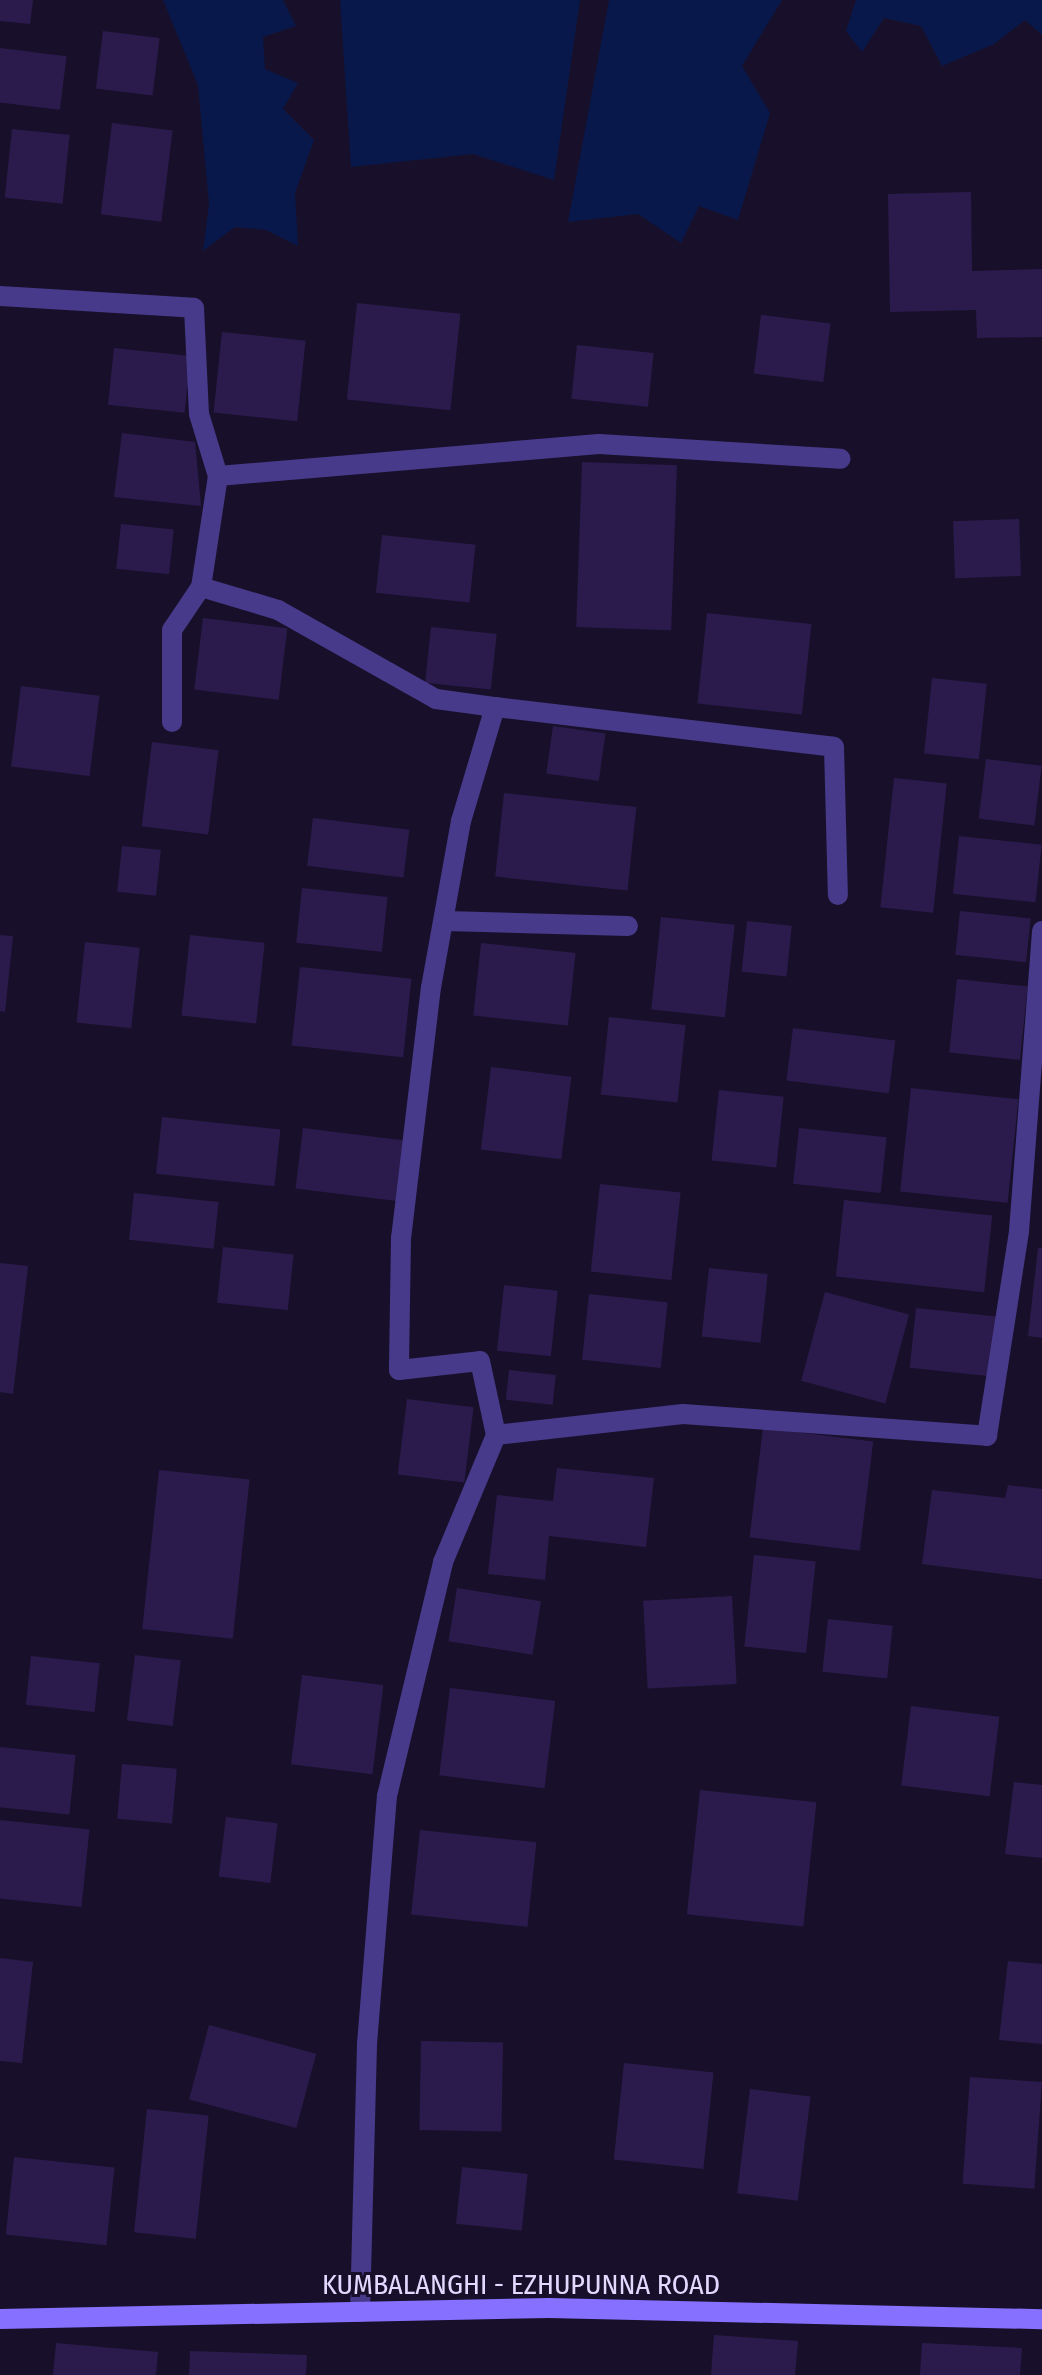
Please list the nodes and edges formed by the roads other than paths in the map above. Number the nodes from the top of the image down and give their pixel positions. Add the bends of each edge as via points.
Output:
1 (0, 296) edge
2 (841, 459) dead end
3 (218, 476) junction
4 (201, 587) junction
5 (495, 707) junction
6 (172, 722) dead end
7 (838, 895) dead end
8 (446, 921) junction
9 (628, 926) dead end
10 (1042, 931) edge
11 (496, 1435) junction
12 (360, 2312) junction
13 (0, 2319) edge
14 (1042, 2319) edge

1 - 3 street via 194,308 199,414
2 - 3 street via 599,444
3 - 4 street
4 - 5 street via 278,610 436,699
4 - 6 street via 172,630
5 - 7 street via 834,747
5 - 8 street via 461,821
8 - 9 street
8 - 11 street via 401,1238 399,1370 480,1361
10 - 11 street via 1019,1231 987,1436 683,1414
11 - 12 street via 443,1562 387,1796 367,2044
12 - 13 main road, KUMBALANGHI - EZHUPUNNA ROAD
12 - 14 main road, KUMBALANGHI - EZHUPUNNA ROAD

